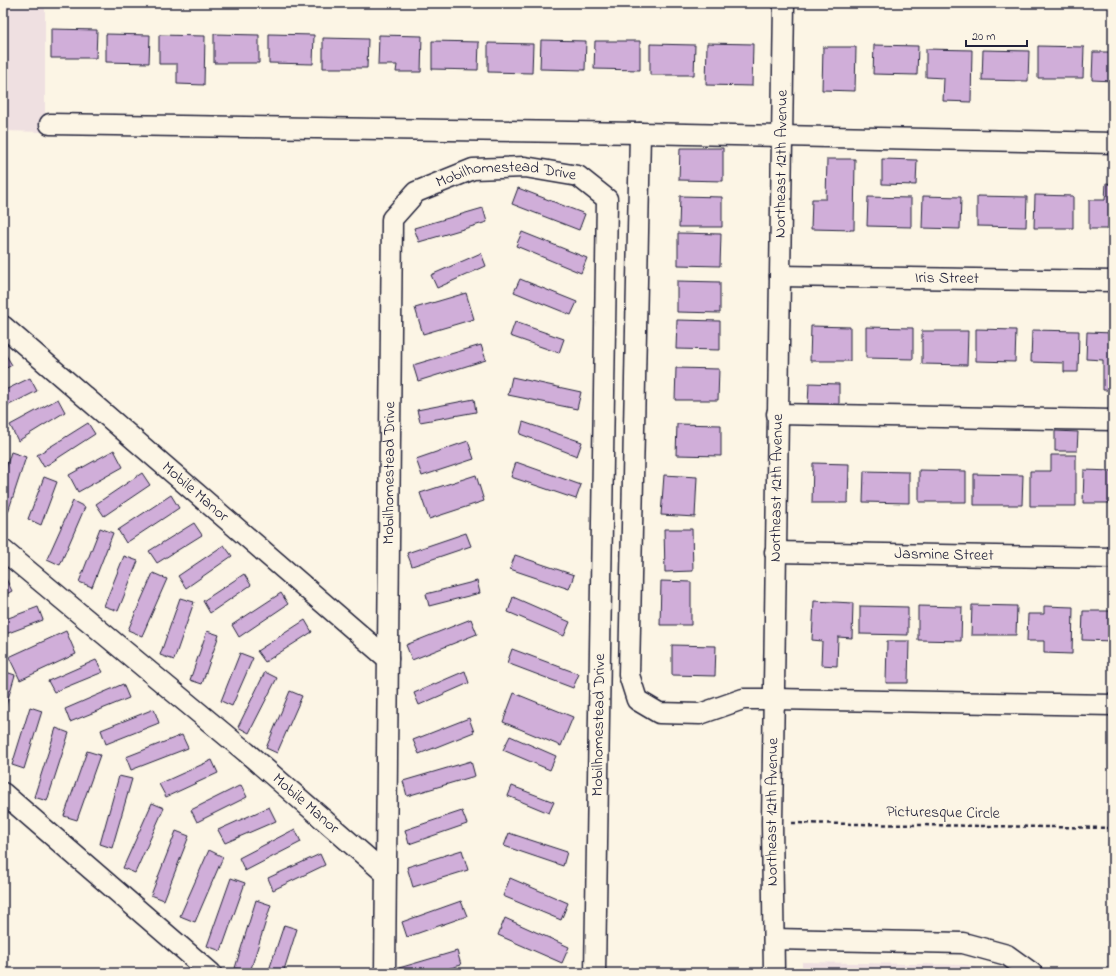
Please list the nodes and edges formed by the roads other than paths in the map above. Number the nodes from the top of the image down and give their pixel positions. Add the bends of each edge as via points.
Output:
1 (784, 3) edge
2 (50, 124) dead end
3 (640, 133) junction
4 (782, 137) junction
5 (1113, 143) edge
6 (780, 276) junction
7 (1113, 281) edge
8 (3, 326) edge
9 (777, 414) junction
10 (1113, 420) edge
11 (3, 550) edge
12 (776, 552) junction
13 (1113, 558) edge
14 (388, 659) junction
15 (774, 699) junction
16 (1113, 705) edge
17 (3, 793) edge
18 (386, 874) junction
19 (774, 939) junction
20 (211, 973) edge
21 (385, 973) edge
22 (595, 973) edge
23 (774, 973) edge
24 (1032, 973) edge

1 - 4 street, Northeast 12th Avenue
2 - 3 street
3 - 4 street
3 - 15 street via 629,675 637,700 659,713 700,714 743,699
4 - 5 street
4 - 6 street, Northeast 12th Avenue
6 - 7 street, Iris Street
6 - 9 street, Northeast 12th Avenue
8 - 14 street, Mobile Manor
9 - 10 street
9 - 12 street, Northeast 12th Avenue
11 - 18 street, Mobile Manor via 240,747
12 - 13 street, Jasmine Street
12 - 15 street, Northeast 12th Avenue
14 - 18 street, Mobilhomestead Drive
14 - 22 street, Mobilhomestead Drive via 392,219 416,192 473,169 525,167 578,176 607,199
15 - 16 street
15 - 19 street, Northeast 12th Avenue
17 - 20 street
18 - 21 street, Mobilhomestead Drive
19 - 23 street, Northeast 12th Avenue
19 - 24 street via 963,943 1008,955

